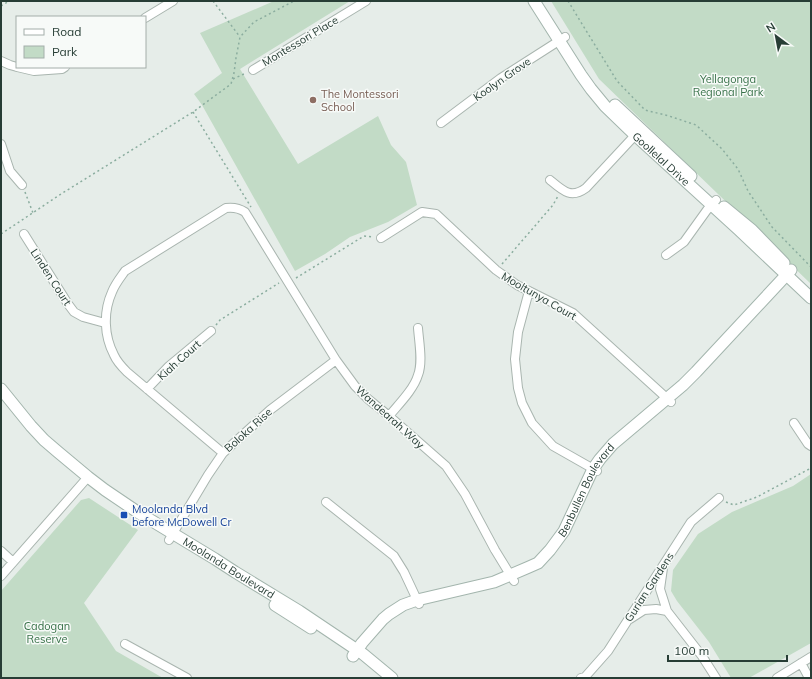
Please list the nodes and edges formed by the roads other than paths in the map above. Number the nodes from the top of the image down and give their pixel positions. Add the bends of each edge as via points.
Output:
1 (173, 1) edge
2 (366, 1) edge
3 (534, 1) edge
4 (542, 1) edge
5 (146, 17) edge
6 (562, 39) junction
7 (1, 61) edge
8 (16, 67) edge
9 (21, 68) edge
10 (64, 68) edge
11 (253, 70) road end
12 (441, 123) dead end
13 (638, 132) junction
14 (1, 144) edge
15 (550, 180) dead end
16 (22, 185) road end
17 (714, 203) junction
18 (24, 234) dead end
19 (381, 238) road end
20 (666, 256) dead end
21 (791, 275) junction
22 (811, 289) edge
23 (529, 291) junction
24 (811, 298) edge
25 (105, 323) junction
26 (418, 328) dead end
27 (211, 331) road end
28 (336, 360) junction
29 (1, 389) edge
30 (147, 389) junction
31 (1, 400) edge
32 (669, 401) junction
33 (389, 416) junction
34 (794, 423) dead end
35 (811, 446) edge
36 (223, 453) junction
37 (595, 470) junction
38 (86, 480) junction
39 (719, 498) road end
40 (326, 502) dead end
41 (171, 537) junction
42 (1, 551) edge
43 (13, 562) junction
44 (664, 564) junction
45 (1, 576) edge
46 (512, 578) junction
47 (419, 602) junction
48 (667, 611) junction
49 (627, 621) junction
50 (125, 644) dead end
51 (358, 655) junction
52 (811, 657) edge
53 (801, 663) junction
54 (187, 678) edge
55 (382, 678) edge
56 (392, 678) edge
57 (581, 678) edge
58 (716, 678) edge
59 (778, 678) edge
60 (809, 678) edge

1 - 5 street
2 - 11 street, Montessori Place
3 - 6 street, Goollelal Drive
4 - 6 street, Goollelal Drive
6 - 12 street, Koolyn Grove via 501,78
6 - 13 street, Goollelal Drive via 591,89 605,106
7 - 8 street
9 - 10 street via 34,71
13 - 15 street via 580,192 568,193
13 - 17 street, Goollelal Drive
14 - 16 street via 10,171
17 - 20 street via 684,242
17 - 21 street, Goollelal Drive
18 - 25 street, Linden Court via 74,312
19 - 23 street, Mooltunya Court via 422,212 436,214 496,270
21 - 22 street, Goollelal Drive
21 - 24 street, Goollelal Drive
21 - 32 street, Benbullen Boulevard
23 - 32 street, Mooltunya Court via 573,313
23 - 37 street via 518,332 515,359 522,403 532,423 553,446
25 - 28 street, Wandearah Way via 112,293 125,271 226,208 232,207 245,212
25 - 30 street, Wandearah Way via 116,360
26 - 33 street via 419,375
27 - 30 street, Kiah Court via 169,366
28 - 33 street, Wandearah Way via 368,400
28 - 36 street, Boloka Rise via 270,410
29 - 38 street, Moolanda Boulevard via 44,440
30 - 36 street, Wandearah Way
31 - 38 street, Moolanda Boulevard via 38,442 72,474
32 - 37 street, Benbullen Boulevard
33 - 46 street, Wandearah Way via 446,466 465,494
34 - 35 street
36 - 41 street, Boloka Rise
37 - 46 street, Benbullen Boulevard via 570,532 555,554 536,570
38 - 41 street, Moolanda Boulevard via 139,513
38 - 43 street
39 - 44 street, Gurian Gardens via 691,522
40 - 47 street via 394,556
41 - 51 street, Moolanda Boulevard via 293,607
42 - 43 street
43 - 45 street
44 - 48 street via 660,589
44 - 49 street, Gurian Gardens
46 - 47 street, Benbullen Boulevard via 469,594
47 - 51 street, Benbullen Boulevard via 403,606 389,614 374,629
48 - 49 street via 644,610
48 - 58 street
49 - 57 street, Gurian Gardens via 608,651 585,677
50 - 54 street
51 - 55 street, Moolanda Boulevard
51 - 56 street, Moolanda Boulevard
52 - 53 street
53 - 59 street
53 - 60 street

